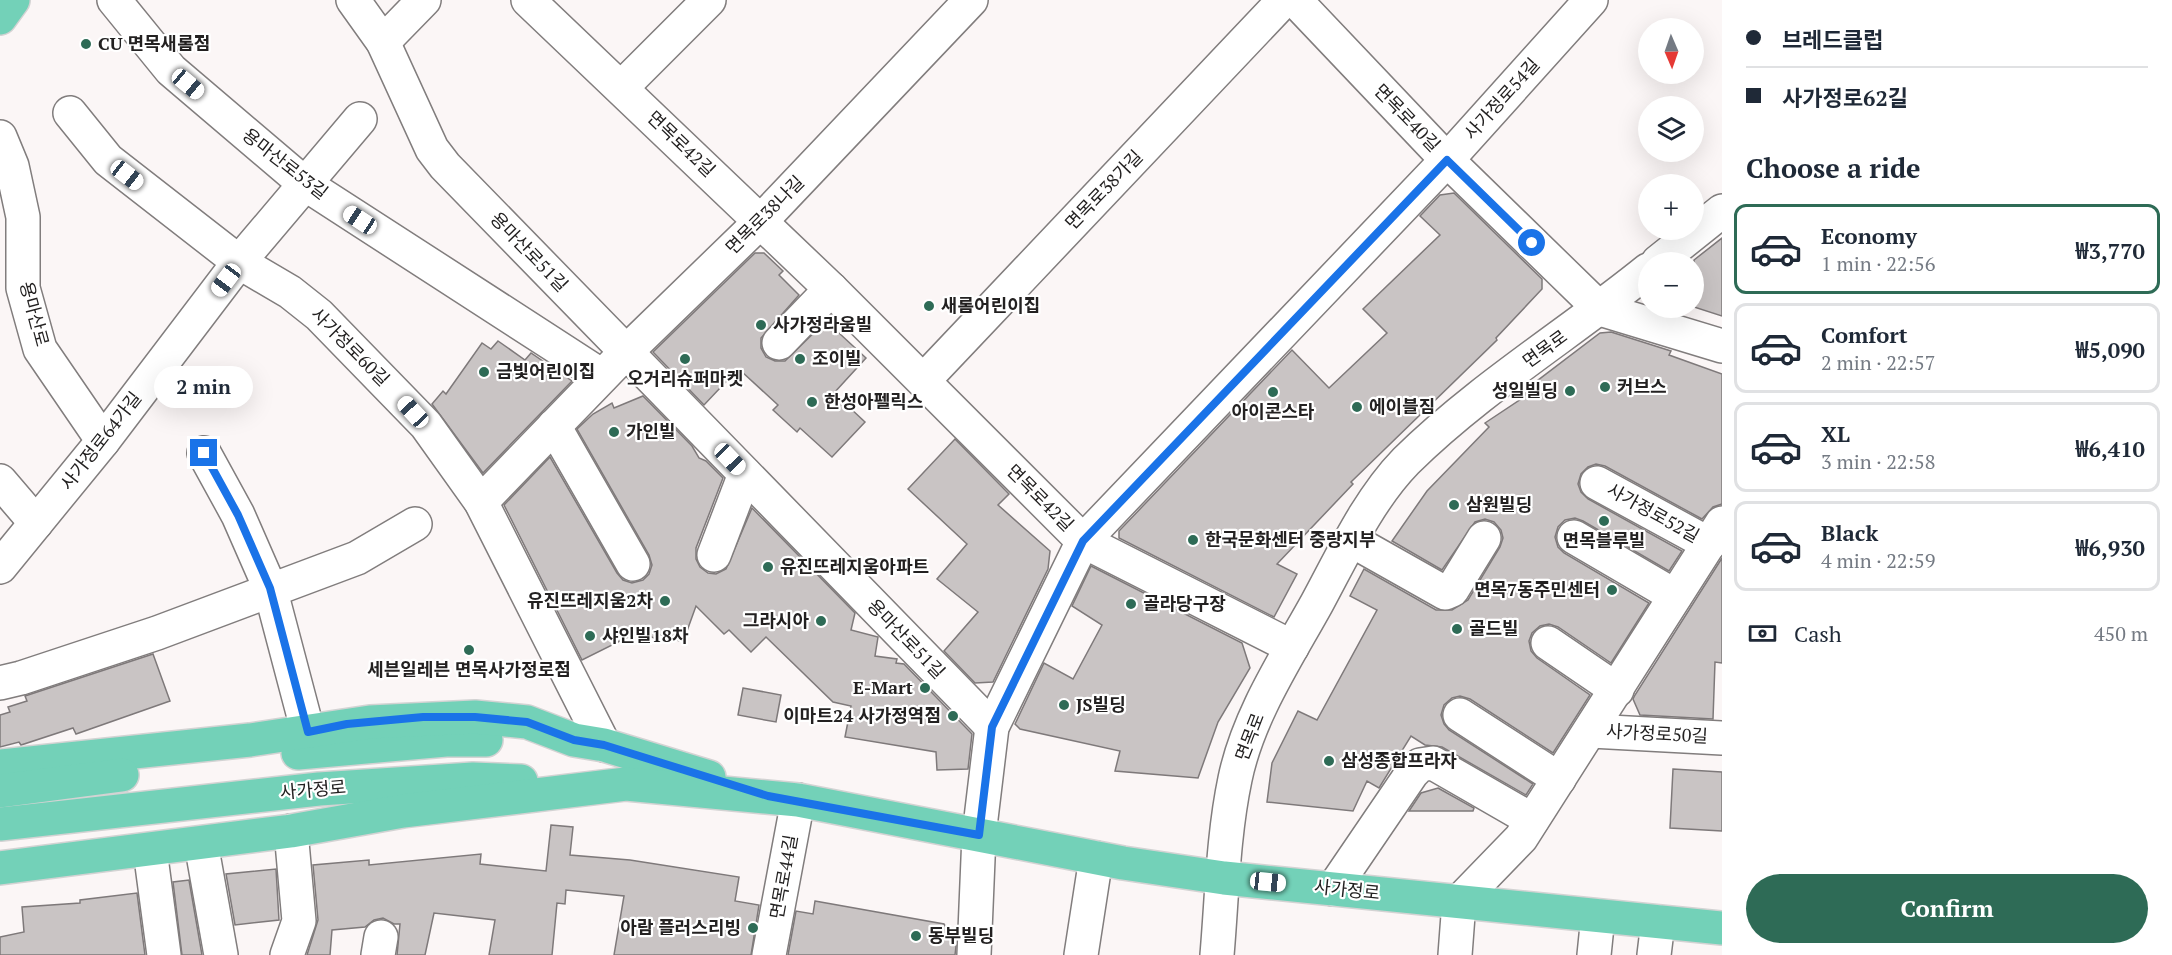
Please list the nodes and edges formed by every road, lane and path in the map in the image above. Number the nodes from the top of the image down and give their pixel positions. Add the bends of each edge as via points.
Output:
1 (13, 0) edge
2 (114, 0) edge
3 (353, 0) edge
4 (424, 0) edge
5 (528, 0) edge
6 (709, 0) edge
7 (971, 0) edge
8 (1284, 0) edge
9 (1295, 0) edge
10 (1591, 0) edge
11 (0, 18) edge
12 (383, 42) junction
13 (622, 87) junction
14 (70, 113) dead end
15 (360, 119) dead end
16 (0, 137) edge
17 (1447, 160) junction
18 (305, 184) junction
19 (1722, 211) edge
20 (761, 221) junction
21 (1671, 252) edge
22 (239, 262) junction
23 (1638, 278) edge
24 (831, 289) junction
25 (1600, 309) junction
26 (779, 343) dead end
27 (1722, 346) edge
28 (626, 352) junction
29 (602, 376) junction
30 (924, 380) junction
31 (554, 426) junction
32 (103, 441) junction
33 (204, 453) dead end
34 (745, 474) junction
35 (0, 481) edge
36 (1598, 483) dead end
37 (481, 502) junction
38 (36, 523) junction
39 (415, 524) dead end
40 (1715, 533) edge
41 (1574, 537) dead end
42 (1484, 538) dead end
43 (1351, 540) junction
44 (1083, 541) junction
45 (714, 555) dead end
46 (633, 564) dead end
47 (0, 567) edge
48 (270, 588) junction
49 (1675, 596) junction
50 (1548, 643) dead end
51 (1292, 647) junction
52 (0, 683) edge
53 (1617, 690) junction
54 (1460, 715) dead end
55 (992, 727) junction
56 (1591, 731) junction
57 (308, 732) junction
58 (1722, 738) edge
59 (589, 742) junction
60 (0, 766) edge
61 (1559, 779) junction
62 (626, 784) junction
63 (0, 791) edge
64 (783, 798) junction
65 (1532, 820) junction
66 (0, 824) edge
67 (291, 831) junction
68 (979, 835) junction
69 (201, 843) junction
70 (150, 850) junction
71 (1096, 858) junction
72 (0, 868) edge
73 (1224, 878) junction
74 (1333, 889) junction
75 (1459, 902) junction
76 (1598, 916) junction
77 (1658, 922) junction
78 (1722, 928) edge
79 (164, 955) edge
80 (221, 955) edge
81 (287, 955) edge
82 (770, 955) edge
83 (974, 955) edge
84 (1081, 955) edge
85 (1217, 955) edge
86 (1455, 955) edge
87 (1594, 955) edge
88 (1654, 955) edge

1 - 11 main road
2 - 18 street, 용마산로53길 via 171,70
3 - 12 street, 용마산로51길
4 - 12 street
5 - 13 street, 면목로42길
6 - 13 street
7 - 20 street, 면목로38나길
8 - 30 street, 면목로38가길
9 - 17 street, 면목로40길
10 - 17 street, 사가정로54길
12 - 28 street, 용마산로51길 via 432,148 445,166
13 - 20 street, 면목로42길
14 - 22 street, 사가정로60길 via 108,160
15 - 18 street, 사가정로64가길
16 - 32 street, 용마산로 via 12,166 23,217 23,288 40,349
17 - 25 street, 면목로40길
17 - 44 street, 사가정로54길
18 - 22 street, 사가정로64가길
18 - 29 street, 용마산로53길
19 - 21 street
20 - 24 street, 면목로42길
20 - 28 street, 면목로38나길
22 - 32 street, 사가정로64가길
22 - 37 street, 사가정로60길 via 290,292 319,315 426,425
23 - 25 street, 면목로
24 - 26 street
24 - 30 street, 면목로42길
25 - 27 street
25 - 43 street, 면목로 via 1523,364 1421,447 1390,479
28 - 29 street, 면목로38나길
28 - 34 street, 용마산로51길
29 - 31 street, 면목로38나길
30 - 44 street, 면목로42길
31 - 37 street, 면목로38나길
31 - 46 street
32 - 38 street, 사가정로64가길
33 - 48 street via 238,515
34 - 45 street
34 - 55 street, 용마산로51길
35 - 38 street
36 - 40 street, 사가정로52길
37 - 59 street, 사가정로60길
38 - 47 street, 사가정로64가길
39 - 48 street via 357,558
40 - 49 street, 사가정로52길
41 - 49 street
42 - 43 street via 1452,590 1445,593
43 - 51 street, 면목로
44 - 51 street, 면목로42길
44 - 55 street, 사가정로54길
48 - 52 street via 156,633
48 - 57 street
49 - 53 street, 사가정로52길
50 - 53 street
51 - 73 street, 면목로 via 1257,714 1242,753 1231,804
53 - 56 street, 사가정로52길
54 - 61 street
55 - 68 street, 사가정로54길
56 - 58 street, 사가정로50길
56 - 61 street, 사가정로52길
57 - 59 main road via 370,722 475,717 527,722
57 - 60 main road
59 - 63 main road, 사가정로 via 446,740 323,750
59 - 64 main road
61 - 65 street, 사가정로52길
62 - 64 main road
62 - 66 main road, 사가정로 via 473,779 320,789
62 - 67 main road via 403,811
64 - 68 main road, 사가정로
64 - 82 street, 면목로44길
65 - 74 street via 1433,763 1425,763 1412,773
65 - 75 street, 사가정로52길 via 1521,838
67 - 69 main road
67 - 81 street via 299,921
68 - 71 main road, 사가정로
68 - 83 street, 사가정로54길
69 - 70 main road
69 - 80 street
70 - 72 main road
70 - 79 street
71 - 73 main road, 사가정로
71 - 84 street
73 - 74 main road, 사가정로
73 - 85 street, 면목로
74 - 75 main road, 사가정로
75 - 76 main road, 사가정로
75 - 86 street
76 - 77 main road, 사가정로
76 - 87 street
77 - 78 main road, 사가정로
77 - 88 street

